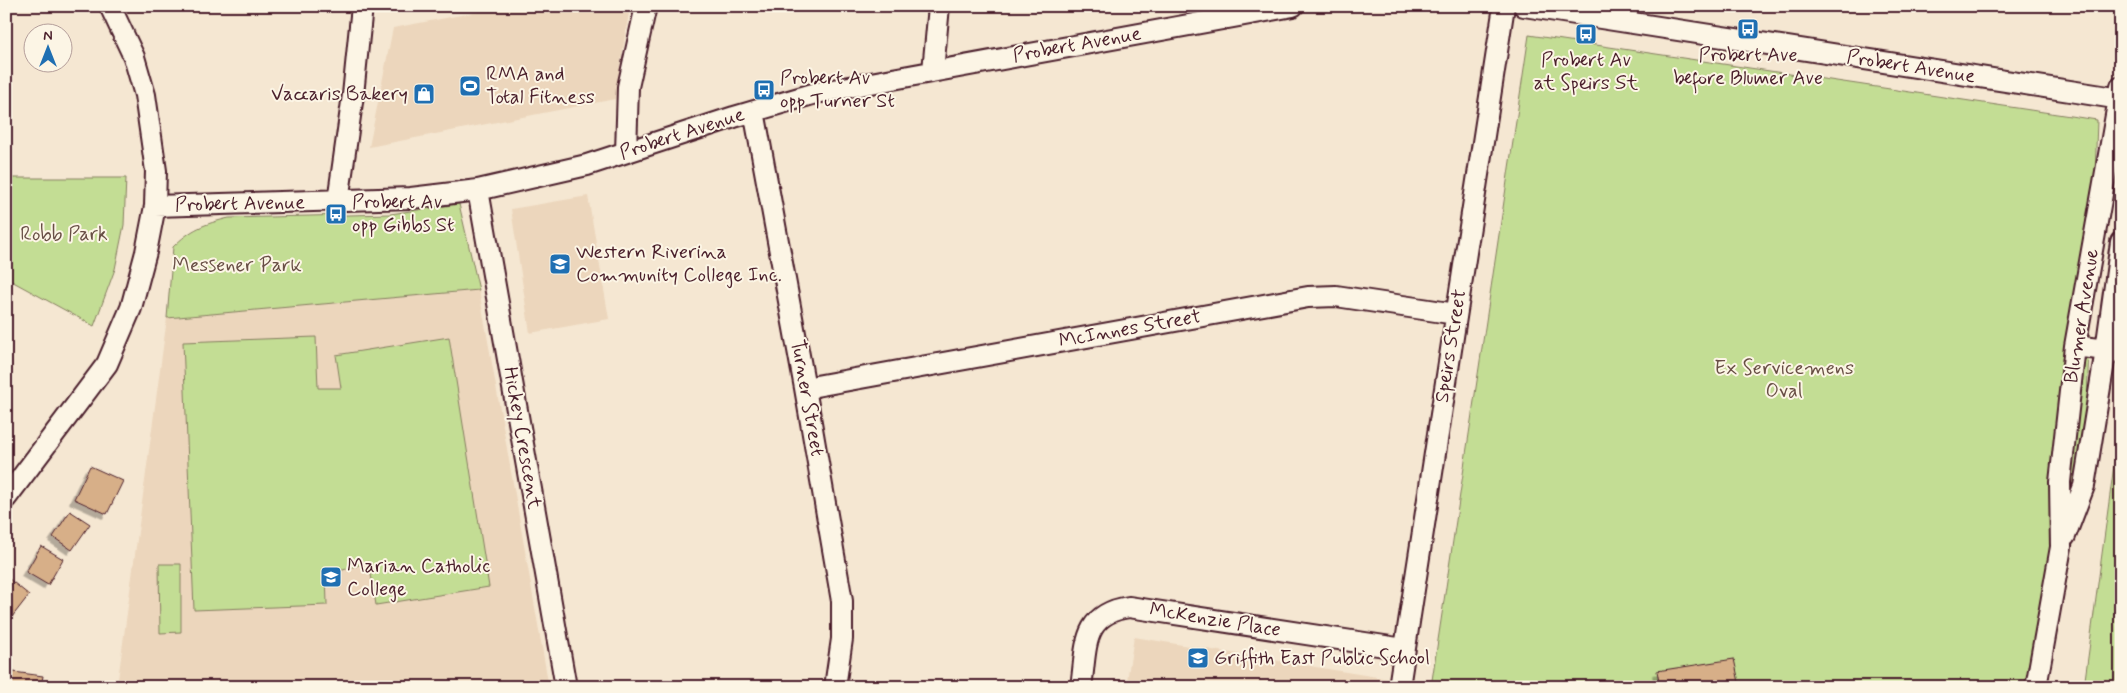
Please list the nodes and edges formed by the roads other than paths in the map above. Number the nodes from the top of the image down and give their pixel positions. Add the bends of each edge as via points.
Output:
1 (110, 6) edge
2 (362, 6) edge
3 (646, 6) edge
4 (939, 6) edge
5 (1293, 6) edge
6 (1504, 6) edge
7 (1524, 6) edge
8 (1233, 12) edge
9 (933, 72) junction
10 (2120, 95) edge
11 (754, 111) junction
12 (626, 152) junction
13 (478, 190) junction
14 (338, 201) junction
15 (155, 206) junction
16 (2121, 242) edge
17 (1456, 314) junction
18 (2076, 346) junction
19 (2113, 351) edge
20 (805, 388) junction
21 (6, 498) edge
22 (2061, 547) junction
23 (1404, 650) junction
24 (566, 687) edge
25 (835, 687) edge
26 (1081, 687) edge
27 (1399, 687) edge
28 (2036, 687) edge

1 - 15 street via 134,57 145,95 156,171
2 - 14 street
3 - 12 street via 628,88
4 - 9 street
5 - 8 street, Probert Avenue
6 - 17 street, Speirs Street
7 - 10 street, Probert Avenue
8 - 9 street, Probert Avenue
9 - 11 street, Probert Avenue via 816,93
10 - 18 street, Blumer Avenue
11 - 12 street, Probert Avenue
11 - 20 street, Turner Street
12 - 13 street, Probert Avenue via 587,165
13 - 14 street, Probert Avenue via 411,198
13 - 24 street, Hickey Crescent
14 - 15 street, Probert Avenue
15 - 21 street via 131,308 107,364
16 - 19 street, Blumer Avenue
17 - 20 street, McInnes Street via 1336,296 1308,297
17 - 23 street, Speirs Street
18 - 19 street
18 - 22 street, Blumer Avenue via 2060,482
19 - 22 street, Blumer Avenue via 2084,486
20 - 25 street, Turner Street via 842,601 842,639
22 - 28 street, Blumer Avenue
23 - 26 street, McKenzie Place via 1129,607 1112,609 1100,616 1090,628
23 - 27 street, Speirs Street

